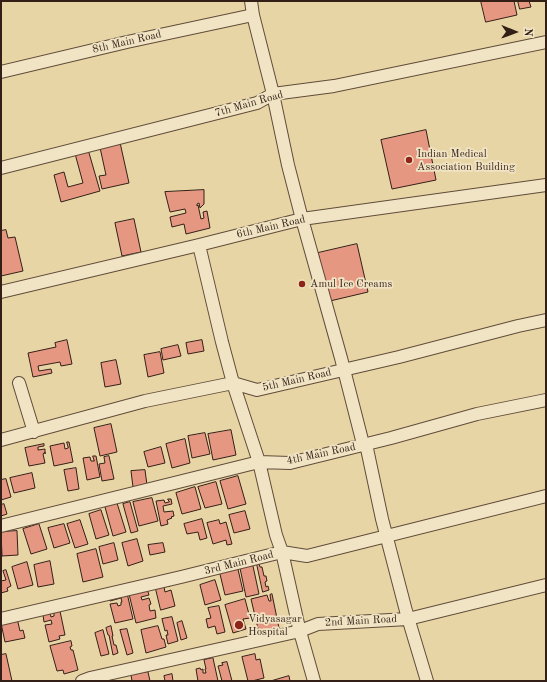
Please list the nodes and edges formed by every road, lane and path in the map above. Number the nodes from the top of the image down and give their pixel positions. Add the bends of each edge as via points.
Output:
1 (251, 1) edge
2 (253, 15) junction
3 (546, 42) edge
4 (1, 72) edge
5 (273, 94) junction
6 (1, 168) edge
7 (546, 185) edge
8 (302, 219) junction
9 (199, 245) junction
10 (1, 292) edge
11 (546, 320) edge
12 (344, 370) junction
13 (19, 383) dead end
14 (233, 383) junction
15 (546, 400) edge
16 (34, 432) junction
17 (1, 440) edge
18 (366, 444) junction
19 (259, 462) junction
20 (546, 496) edge
21 (1, 526) edge
22 (387, 536) junction
23 (282, 552) junction
24 (546, 585) edge
25 (1, 619) edge
26 (408, 619) junction
27 (300, 631) junction
28 (82, 681) edge
29 (314, 681) edge
30 (427, 681) edge

1 - 2 street
2 - 4 street, 8th Main Road
2 - 5 street
3 - 5 street, 7th Main Road via 334,86
5 - 6 street, 7th Main Road via 257,103
5 - 8 street
7 - 8 street, 6th Main Road
8 - 9 street, 6th Main Road
8 - 12 street
9 - 10 street, 6th Main Road
9 - 14 street
11 - 12 street, 5th Main Road
12 - 14 street, 5th Main Road via 257,390
12 - 18 street via 363,444
13 - 16 street
14 - 16 street, 5th Main Road via 145,401
14 - 19 street
15 - 18 street, 4th Main Road via 477,414
16 - 17 street, 5th Main Road
18 - 19 street, 4th Main Road via 290,463
18 - 22 street
19 - 21 street, 4th Main Road
19 - 23 street
20 - 22 street, 3rd Main Road
22 - 23 street, 3rd Main Road via 307,556
22 - 26 street
23 - 25 street, 3rd Main Road
23 - 27 street
24 - 26 street, 2nd Main Road
26 - 27 street, 2nd Main Road via 318,624
26 - 30 street
27 - 28 street, 2nd Main Road
27 - 29 street

